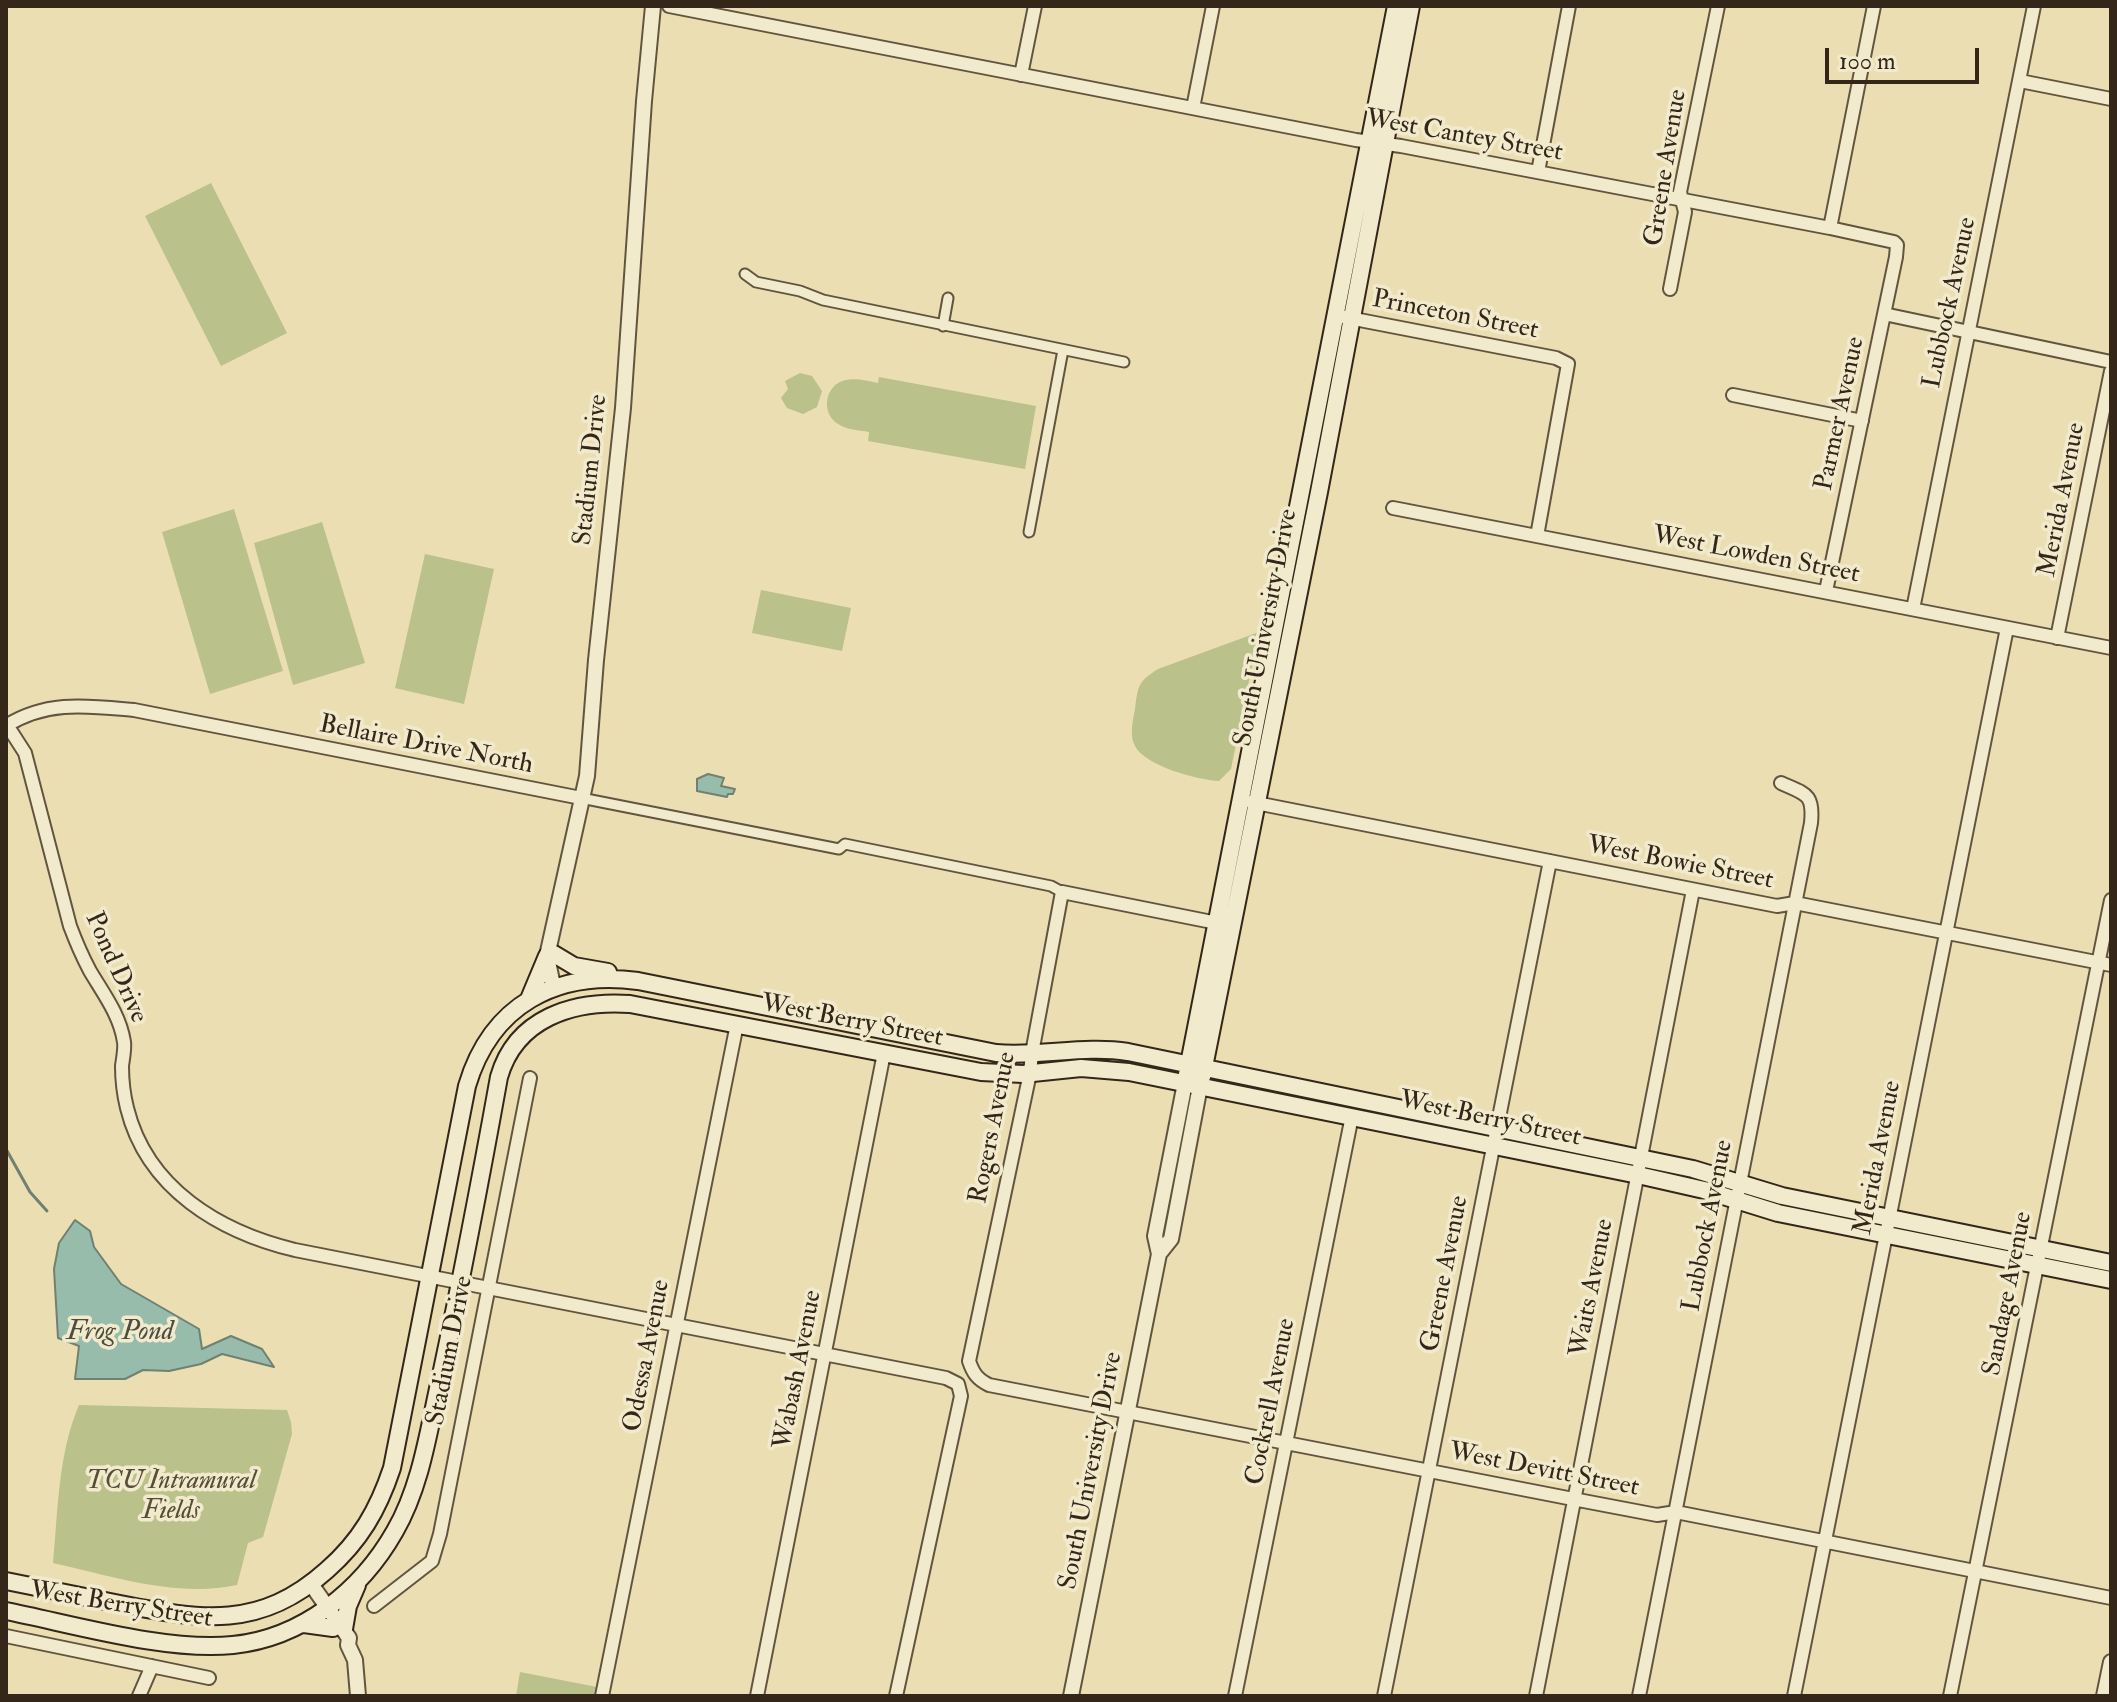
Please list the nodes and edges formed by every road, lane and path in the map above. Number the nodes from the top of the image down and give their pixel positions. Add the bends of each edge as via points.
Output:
1 (653, 6) edge
2 (669, 6) edge
3 (1035, 6) edge
4 (1213, 6) edge
5 (1396, 6) edge
6 (1411, 6) edge
7 (1569, 6) edge
8 (1718, 6) edge
9 (1874, 6) edge
10 (2034, 6) edge
11 (1021, 75) junction
12 (2020, 81) junction
13 (2111, 99) edge
14 (1193, 108) junction
15 (1377, 143) junction
16 (1538, 172) junction
17 (1683, 201) junction
18 (1830, 228) junction
19 (1897, 245) joint
20 (745, 274) dead end
21 (1670, 289) dead end
22 (948, 298) dead end
23 (1884, 314) junction
24 (1344, 317) junction
25 (943, 326) junction
26 (1967, 331) junction
27 (1063, 350) junction
28 (1124, 362) dead end
29 (2111, 362) edge
30 (2111, 371) edge
31 (1733, 395) dead end
32 (1862, 421) junction
33 (1393, 508) dead end
34 (1029, 532) dead end
35 (1537, 536) junction
36 (1826, 591) junction
37 (1913, 609) junction
38 (2007, 628) junction
39 (2057, 638) junction
40 (2111, 648) edge
41 (7, 726) edge
42 (1781, 783) dead end
43 (581, 798) junction
44 (1249, 802) junction
45 (1550, 861) junction
46 (1693, 890) junction
47 (1062, 892) junction
48 (2111, 900) edge
49 (1795, 903) junction
50 (1217, 923) junction
51 (1946, 932) junction
52 (550, 955) junction
53 (2105, 964) edge
54 (660, 986) junction
55 (559, 987) junction
56 (529, 999) junction
57 (590, 1004) junction
58 (737, 1024) junction
59 (530, 1028) junction
60 (882, 1030) junction
61 (799, 1036) junction
62 (981, 1050) junction
63 (1108, 1050) junction
64 (884, 1053) junction
65 (1032, 1053) junction
66 (1196, 1066) junction
67 (1030, 1073) junction
68 (530, 1078) dead end
69 (1192, 1085) junction
70 (1411, 1110) junction
71 (1352, 1116) junction
72 (1496, 1137) junction
73 (1640, 1166) junction
74 (1739, 1184) junction
75 (1735, 1201) junction
76 (1889, 1217) junction
77 (1886, 1234) junction
78 (2041, 1247) junction
79 (2111, 1263) edge
80 (2037, 1265) junction
81 (431, 1275) junction
82 (2111, 1280) edge
83 (462, 1281) junction
84 (488, 1287) junction
85 (677, 1324) junction
86 (825, 1354) junction
87 (972, 1372) joint
88 (1129, 1412) junction
89 (1286, 1443) junction
90 (1429, 1471) junction
91 (1573, 1499) junction
92 (1676, 1512) junction
93 (1824, 1541) junction
94 (1975, 1573) junction
95 (361, 1577) junction
96 (6, 1581) edge
97 (308, 1587) junction
98 (2111, 1598) edge
99 (374, 1606) dead end
100 (6, 1611) edge
101 (326, 1611) junction
102 (304, 1624) junction
103 (342, 1634) junction
104 (6, 1636) edge
105 (2111, 1662) edge
106 (152, 1666) junction
107 (209, 1678) dead end
108 (139, 1696) edge
109 (358, 1696) edge
110 (602, 1696) edge
111 (757, 1696) edge
112 (896, 1696) edge
113 (1071, 1696) edge
114 (1235, 1696) edge
115 (1384, 1696) edge
116 (1536, 1696) edge
117 (1639, 1696) edge
118 (1794, 1696) edge
119 (1950, 1696) edge
120 (2104, 1696) edge

1 - 43 street, Stadium Drive via 623,408
2 - 11 street, West Cantey Street
3 - 11 street
4 - 14 street
5 - 15 main road, South University Drive
6 - 15 main road, South University Drive
7 - 16 street
8 - 17 street, Greene Avenue via 1680,192
9 - 18 street
10 - 12 street, Lubbock Avenue
11 - 14 street, West Cantey Street
12 - 13 street
12 - 26 street, Lubbock Avenue
14 - 15 street, West Cantey Street
15 - 16 street, West Cantey Street
15 - 24 main road, South University Drive
16 - 17 street, West Cantey Street
17 - 18 street, West Cantey Street
17 - 21 street, Greene Avenue
18 - 19 street, West Cantey Street
19 - 23 street, Parmer Avenue
20 - 25 street via 756,282 819,299
22 - 25 street
23 - 26 street
23 - 32 street, Parmer Avenue
24 - 35 street, Princeton Street via 1566,362
24 - 44 main road, South University Drive
25 - 27 street
26 - 29 street
26 - 37 street, Lubbock Avenue
27 - 28 street
27 - 34 street
30 - 39 street, Merida Avenue
31 - 32 street
32 - 36 street, Parmer Avenue
33 - 35 street, West Lowden Street
35 - 36 street, West Lowden Street
36 - 37 street, West Lowden Street
37 - 38 street, West Lowden Street
38 - 39 street, West Lowden Street
38 - 51 street, Merida Avenue
39 - 40 street, West Lowden Street
41 - 43 street, Bellaire Drive North via 53,707 134,710
41 - 81 street, Pond Drive via 25,753 70,926 109,999 124,1042 127,1108 155,1167 206,1215 260,1241
42 - 49 street, Lubbock Avenue via 1807,795 1813,804
43 - 47 street, Bellaire Drive North via 839,849 845,844 932,861
43 - 52 street, Stadium Drive
44 - 45 street, West Bowie Street
44 - 50 main road, South University Drive
44 - 66 main road, South University Drive
45 - 46 street, West Bowie Street
45 - 72 street, Greene Avenue
46 - 49 street, West Bowie Street via 1777,906
46 - 73 street, Waits Avenue
47 - 50 street
47 - 65 street, Rogers Avenue
48 - 53 street, Sandage Avenue
49 - 51 street, West Bowie Street
49 - 74 street, Lubbock Avenue
50 - 66 main road, South University Drive
51 - 53 street, West Bowie Street
51 - 76 street, Merida Avenue
52 - 54 main road via 574,966
52 - 55 street, Stadium Drive via 552,981
52 - 56 main road
53 - 78 street, Sandage Avenue
54 - 55 main road, West Berry Street via 598,978
54 - 60 main road, West Berry Street
55 - 56 main road, West Berry Street
55 - 57 main road
55 - 59 main road via 551,1007
56 - 81 main road, West Berry Street via 495,1029 472,1069
57 - 58 main road, West Berry Street via 630,1004
57 - 59 main road, West Berry Street
58 - 61 main road, West Berry Street
58 - 85 street, Odessa Avenue
59 - 83 main road, West Berry Street via 510,1048 499,1077
60 - 61 main road via 868,1039 814,1030
60 - 62 main road, West Berry Street
61 - 64 main road, West Berry Street
62 - 64 main road via 960,1053 904,1045
62 - 65 main road, West Berry Street
63 - 65 main road, West Berry Street
63 - 66 main road, West Berry Street
63 - 67 main road via 1040,1062
64 - 67 main road, West Berry Street via 981,1072
64 - 86 street, Wabash Avenue
65 - 67 street, Rogers Avenue
66 - 69 main road, South University Drive
66 - 70 main road, West Berry Street
67 - 69 main road, West Berry Street via 1104,1069
67 - 87 street, Rogers Avenue via 969,1361
68 - 84 street, Stadium Drive
69 - 71 main road, West Berry Street
69 - 88 street, South University Drive via 1155,1236 1159,1254
70 - 71 main road
70 - 72 main road, West Berry Street
71 - 72 main road, West Berry Street
71 - 89 street, Cockrell Avenue
72 - 73 main road, West Berry Street
72 - 90 street, Greene Avenue
73 - 74 main road, West Berry Street via 1693,1169
73 - 75 main road, West Berry Street
73 - 91 street, Waits Avenue
74 - 75 street, Lubbock Avenue
74 - 76 main road, West Berry Street
75 - 77 main road, West Berry Street
75 - 92 street, Lubbock Avenue
76 - 77 street, Merida Avenue
76 - 78 main road, West Berry Street
77 - 80 main road, West Berry Street
77 - 93 street, Merida Avenue
78 - 79 main road, West Berry Street
78 - 80 street, Sandage Avenue
80 - 82 main road, West Berry Street
80 - 94 street, Sandage Avenue
81 - 83 street
81 - 97 main road, West Berry Street via 386,1487 360,1538
83 - 84 street
83 - 95 main road, West Berry Street via 414,1487 392,1536
84 - 85 street
84 - 99 street, Stadium Drive via 432,1561
85 - 86 street
85 - 110 street, Odessa Avenue
86 - 111 street, Wabash Avenue
86 - 112 street via 946,1378 958,1384 961,1396
87 - 88 street, West Devitt Street via 989,1385
88 - 89 street, West Devitt Street
88 - 113 street, South University Drive
89 - 90 street, West Devitt Street
89 - 114 street, Cockrell Avenue
90 - 91 street, West Devitt Street
90 - 115 street, Greene Avenue
91 - 92 street, West Devitt Street via 1657,1515
91 - 116 street, Waits Avenue
92 - 93 street, West Devitt Street
92 - 117 street, Lubbock Avenue
93 - 94 street, West Devitt Street
93 - 118 street, Merida Avenue
94 - 98 street, West Devitt Street
94 - 119 street, Sandage Avenue
95 - 101 main road, West Berry Street
95 - 103 main road
96 - 97 main road, West Berry Street via 195,1617 243,1614
97 - 101 street
100 - 102 main road, West Berry Street via 191,1646 261,1640
101 - 102 main road, West Berry Street
101 - 103 street
102 - 103 main road
103 - 109 street via 355,1660
104 - 106 street
105 - 120 street
106 - 107 street
106 - 108 street

